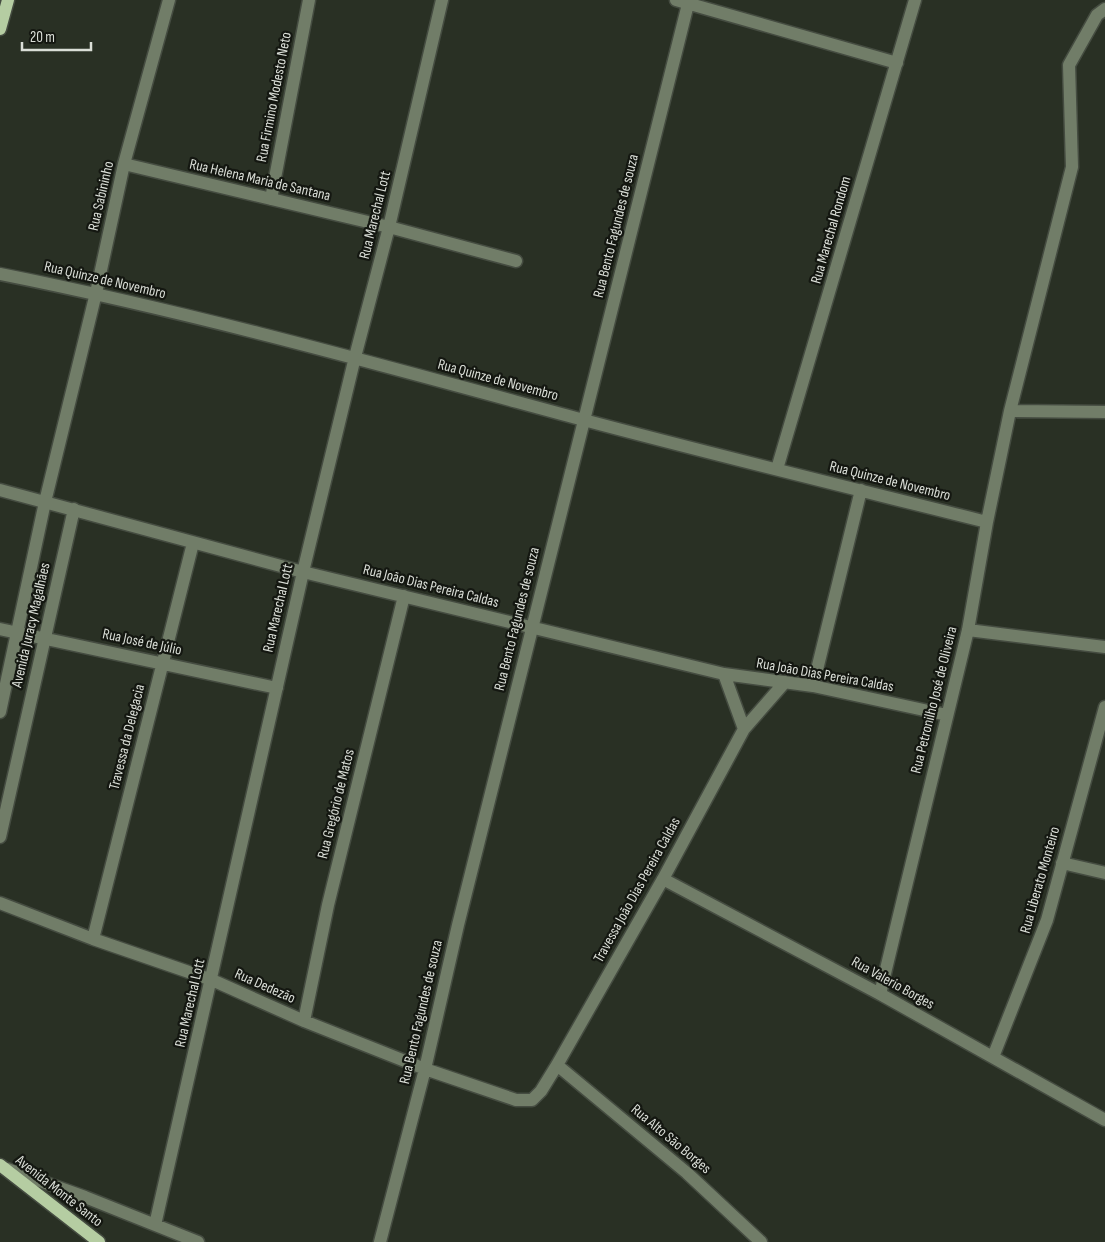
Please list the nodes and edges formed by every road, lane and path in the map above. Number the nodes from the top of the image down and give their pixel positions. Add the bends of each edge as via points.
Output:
1 (8, 0) edge
2 (169, 0) edge
3 (310, 0) edge
4 (442, 0) edge
5 (915, 0) edge
6 (682, 2) edge
7 (1105, 9) edge
8 (0, 29) edge
9 (897, 64) junction
10 (124, 164) junction
11 (270, 199) junction
12 (389, 227) junction
13 (516, 261) dead end
14 (0, 274) edge
15 (96, 293) junction
16 (355, 357) junction
17 (69, 400) joint
18 (1010, 412) junction
19 (1105, 412) edge
20 (584, 420) junction
21 (777, 469) junction
22 (0, 490) edge
23 (861, 490) junction
24 (45, 502) junction
25 (74, 509) junction
26 (987, 522) junction
27 (193, 543) junction
28 (303, 572) junction
29 (404, 596) junction
30 (532, 628) junction
31 (0, 629) edge
32 (968, 630) junction
33 (18, 632) junction
34 (44, 638) junction
35 (1105, 647) edge
36 (163, 663) junction
37 (724, 674) junction
38 (785, 682) junction
39 (814, 686) junction
40 (277, 688) junction
41 (1105, 707) edge
42 (0, 712) edge
43 (947, 715) junction
44 (744, 729) junction
45 (0, 832) edge
46 (1062, 863) junction
47 (1105, 874) edge
48 (663, 879) junction
49 (0, 903) edge
50 (93, 939) junction
51 (212, 980) junction
52 (880, 994) junction
53 (304, 1021) junction
54 (993, 1057) junction
55 (557, 1065) junction
56 (425, 1069) junction
57 (516, 1100) joint
58 (1105, 1120) edge
59 (1, 1166) edge
60 (155, 1226) junction
61 (99, 1242) edge
62 (198, 1242) edge
63 (380, 1242) edge
64 (762, 1242) edge

1 - 8 main road
2 - 10 street, Rua Sabininho
3 - 11 street, Rua Firmino Modesto Neto
4 - 12 street, Rua Marechal Lott
5 - 9 street, Rua Marechal Rondom
6 - 9 street
6 - 20 street, Rua Bento Fagundes de souza
7 - 18 street, Rua Petronilho José de Oliveira via 1097,15 1069,65 1072,167
9 - 21 street, Rua Marechal Rondom
10 - 11 street, Rua Helena Maria de Santana
10 - 15 street, Rua Sabininho
11 - 12 street, Rua Helena Maria de Santana
12 - 13 street, Rua Helena Maria de Santana
12 - 16 street, Rua Marechal Lott
14 - 15 street, Rua Quinze de Novembro
15 - 16 street, Rua Quinze de Novembro
15 - 17 street, Rua Sabininho
16 - 20 street, Rua Quinze de Novembro
16 - 28 street, Rua Marechal Lott
17 - 24 street, Avenida Juracy Magalhães
18 - 19 street
18 - 26 street, Rua Petronilho José de Oliveira
20 - 21 street, Rua Quinze de Novembro
20 - 30 street, Rua Bento Fagundes de souza
21 - 23 street, Rua Quinze de Novembro
22 - 24 street, Rua João Dias Pereira Caldas
23 - 26 street, Rua Quinze de Novembro
23 - 39 street
24 - 25 street, Rua João Dias Pereira Caldas
24 - 33 street, Avenida Juracy Magalhães
25 - 27 street, Rua João Dias Pereira Caldas
25 - 34 street, Avenida Juracy Magalhães
26 - 32 street, Rua Petronilho José de Oliveira
27 - 28 street, Rua João Dias Pereira Caldas
27 - 36 street, Travessa da Delegacia
28 - 29 street, Rua João Dias Pereira Caldas
28 - 40 street, Rua Marechal Lott
29 - 30 street, Rua João Dias Pereira Caldas
29 - 53 street, Rua Gregório de Matos via 331,895
30 - 37 street, Rua João Dias Pereira Caldas
30 - 56 street, Rua Bento Fagundes de souza
31 - 33 street, Rua José de Júlio
32 - 35 street
32 - 43 street, Rua Petronilho José de Oliveira
33 - 34 street, Rua José de Júlio
33 - 42 street, Avenida Juracy Magalhães
34 - 36 street, Rua José de Júlio
34 - 45 street, Avenida Juracy Magalhães
36 - 40 street, Rua José de Júlio
36 - 50 street, Travessa da Delegacia
37 - 38 street, Rua João Dias Pereira Caldas
37 - 44 street
38 - 39 street, Rua João Dias Pereira Caldas
38 - 44 street, Travessa João Dias Pereira Caldas
39 - 43 street, Rua João Dias Pereira Caldas
40 - 51 street, Rua Marechal Lott
41 - 46 street, Rua Liberato Monteiro
43 - 52 street, Rua Petronilho José de Oliveira
44 - 48 street, Travessa João Dias Pereira Caldas
46 - 47 street
46 - 54 street, Rua Liberato Monteiro via 1047,920
48 - 52 street, Rua Valerio Borges
48 - 55 street, Travessa João Dias Pereira Caldas
49 - 50 street, Rua Dedezão
50 - 51 street, Rua Dedezão
51 - 53 street, Rua Dedezão
51 - 60 street, Rua Marechal Lott
52 - 54 street, Rua Valerio Borges
53 - 56 street, Rua Dedezão
54 - 58 street, Rua Valerio Borges
55 - 57 street, Travessa João Dias Pereira Caldas via 536,1098
55 - 64 street, Rua Alto São Borges via 687,1173
56 - 57 street, Rua Dedezão
56 - 63 street, Rua Bento Fagundes de souza
59 - 60 street
59 - 61 main road, Avenida Monte Santo
60 - 62 street

